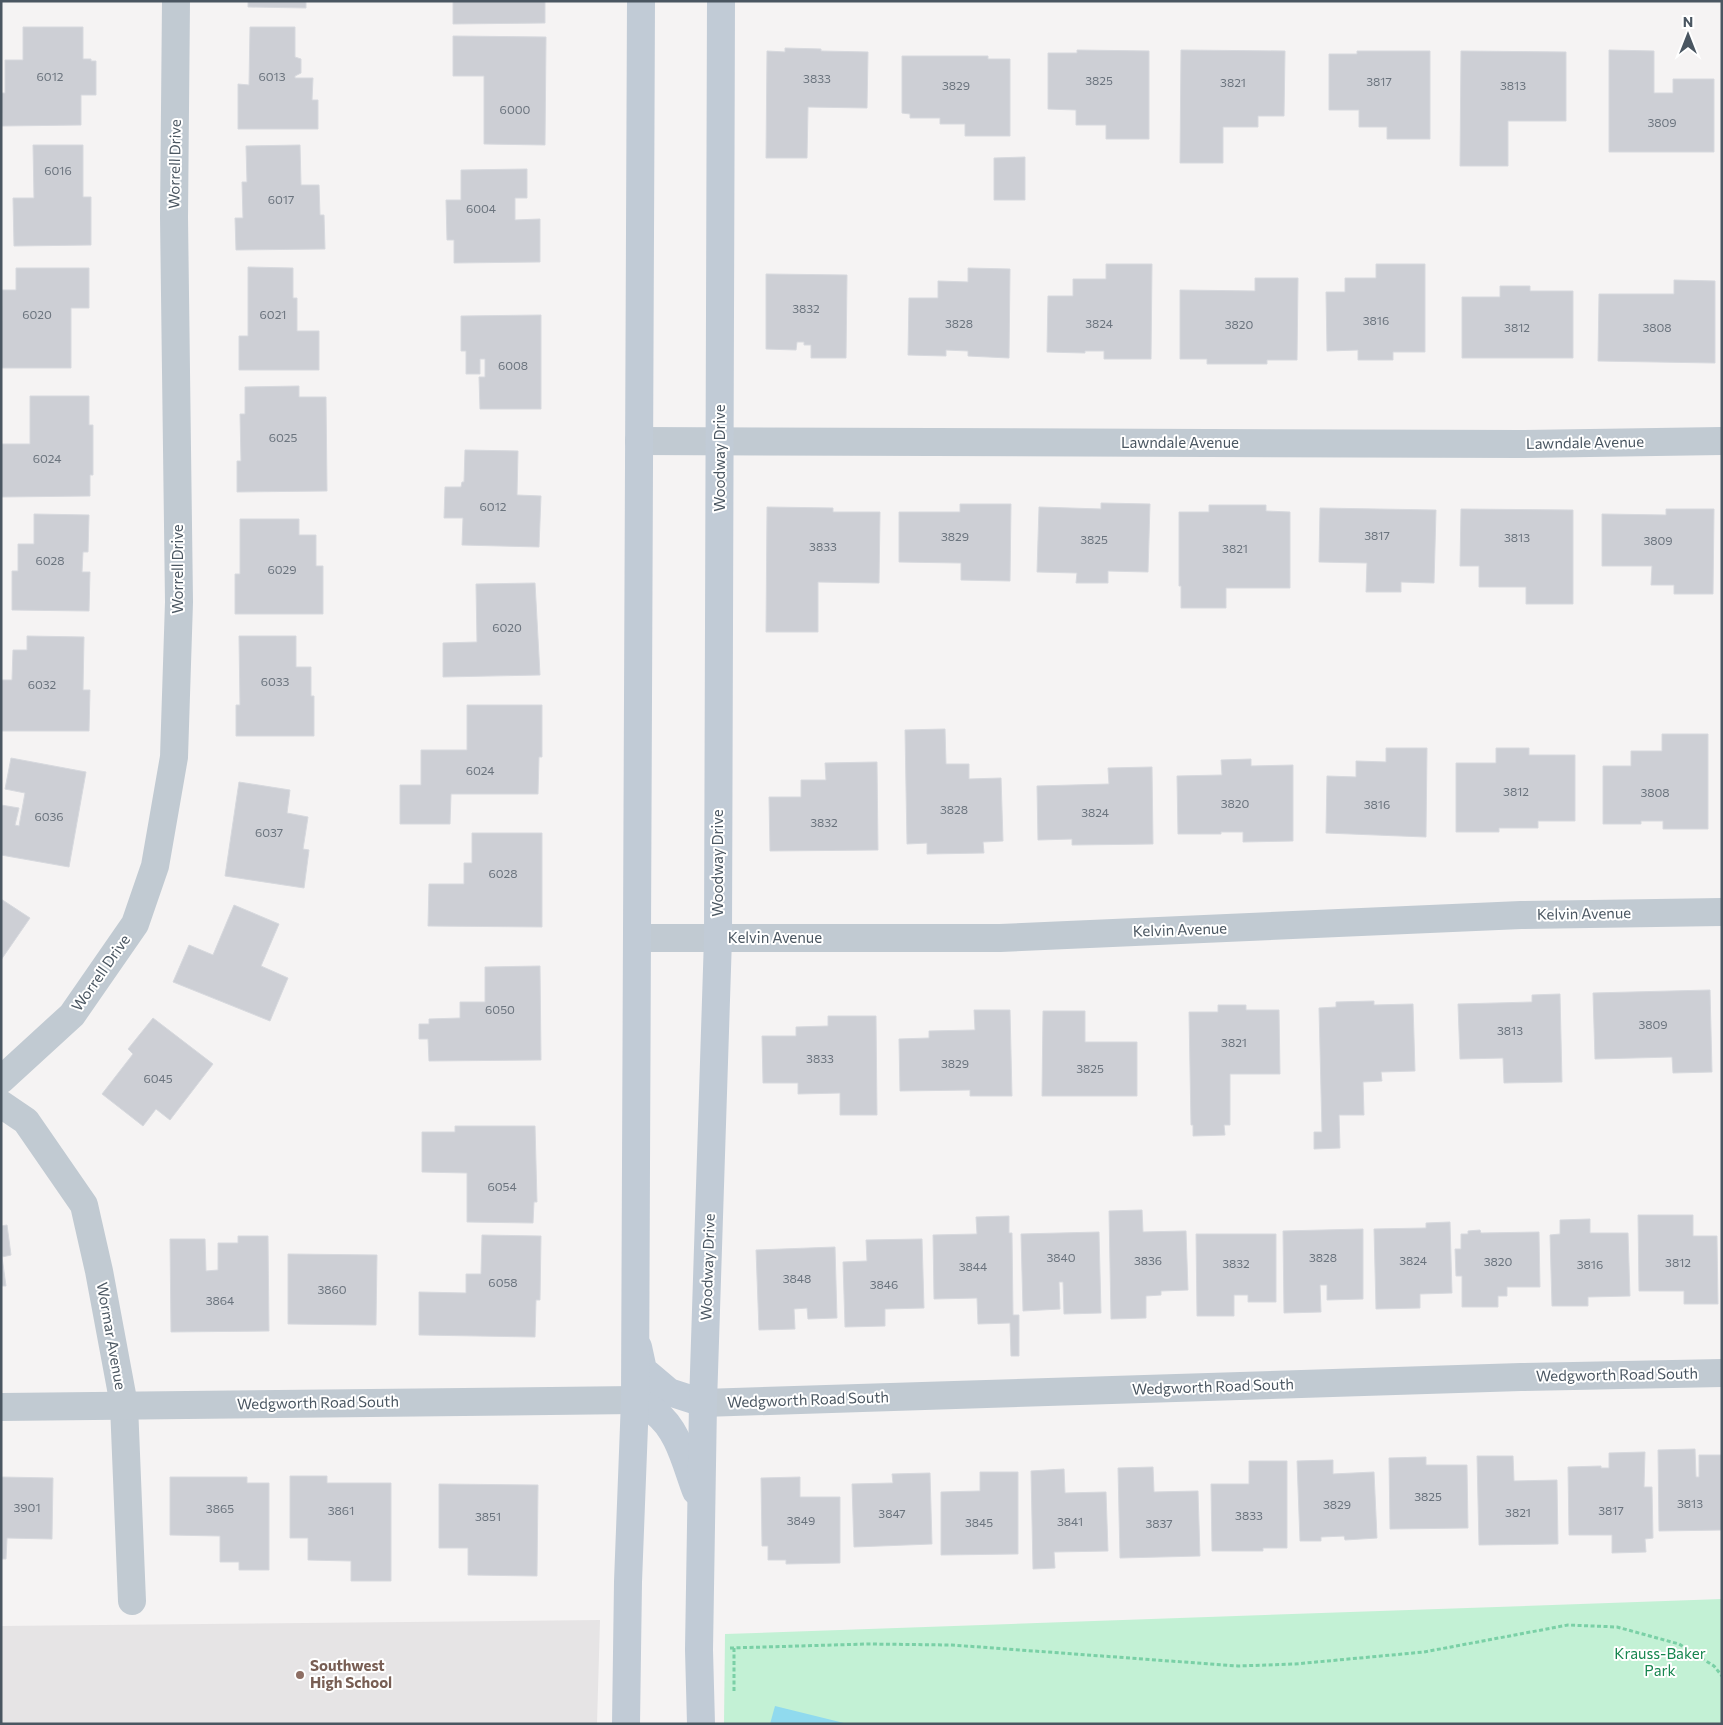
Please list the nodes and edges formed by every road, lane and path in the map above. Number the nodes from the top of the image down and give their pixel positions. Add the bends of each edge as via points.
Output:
1 (176, 1) edge
2 (641, 1) edge
3 (721, 1) edge
4 (639, 441) junction
5 (1722, 441) edge
6 (720, 442) junction
7 (1722, 912) edge
8 (637, 938) junction
9 (718, 938) junction
10 (1, 1080) edge
11 (1, 1104) edge
12 (635, 1338) junction
13 (1722, 1373) edge
14 (635, 1400) junction
15 (703, 1403) junction
16 (124, 1405) junction
17 (1, 1407) edge
18 (702, 1507) junction
19 (132, 1601) dead end
20 (734, 1648) junction
21 (699, 1650) junction
22 (1722, 1676) edge
23 (734, 1696) dead end
24 (626, 1724) edge
25 (701, 1724) edge

1 - 10 street, Worrell Drive via 174,218 179,602 174,757 155,866 135,924 72,1015
2 - 4 street
3 - 6 street, Woodway Drive
4 - 6 street, Lawndale Avenue
4 - 8 street
5 - 6 street, Lawndale Avenue via 1521,444
6 - 9 street, Woodway Drive
7 - 9 street, Kelvin Avenue via 1521,915 1000,938
8 - 9 street, Kelvin Avenue
8 - 12 street
9 - 15 street, Woodway Drive
11 - 16 street, Wormar Avenue via 26,1121 84,1205
12 - 14 street
12 - 15 street via 643,1370 669,1392
13 - 15 street, Wedgworth Road South
14 - 16 street, Wedgworth Road South
14 - 18 street via 669,1425
14 - 24 street
15 - 18 street, Woodway Drive
16 - 17 street, Wedgworth Road South
16 - 19 street, Wormar Avenue
18 - 21 street, Woodway Drive
20 - 21 path
20 - 22 path via 868,1644 952,1646 1238,1666 1424,1652 1568,1624 1617,1627 1679,1644 1714,1666
20 - 23 path
21 - 25 street, Woodway Drive

